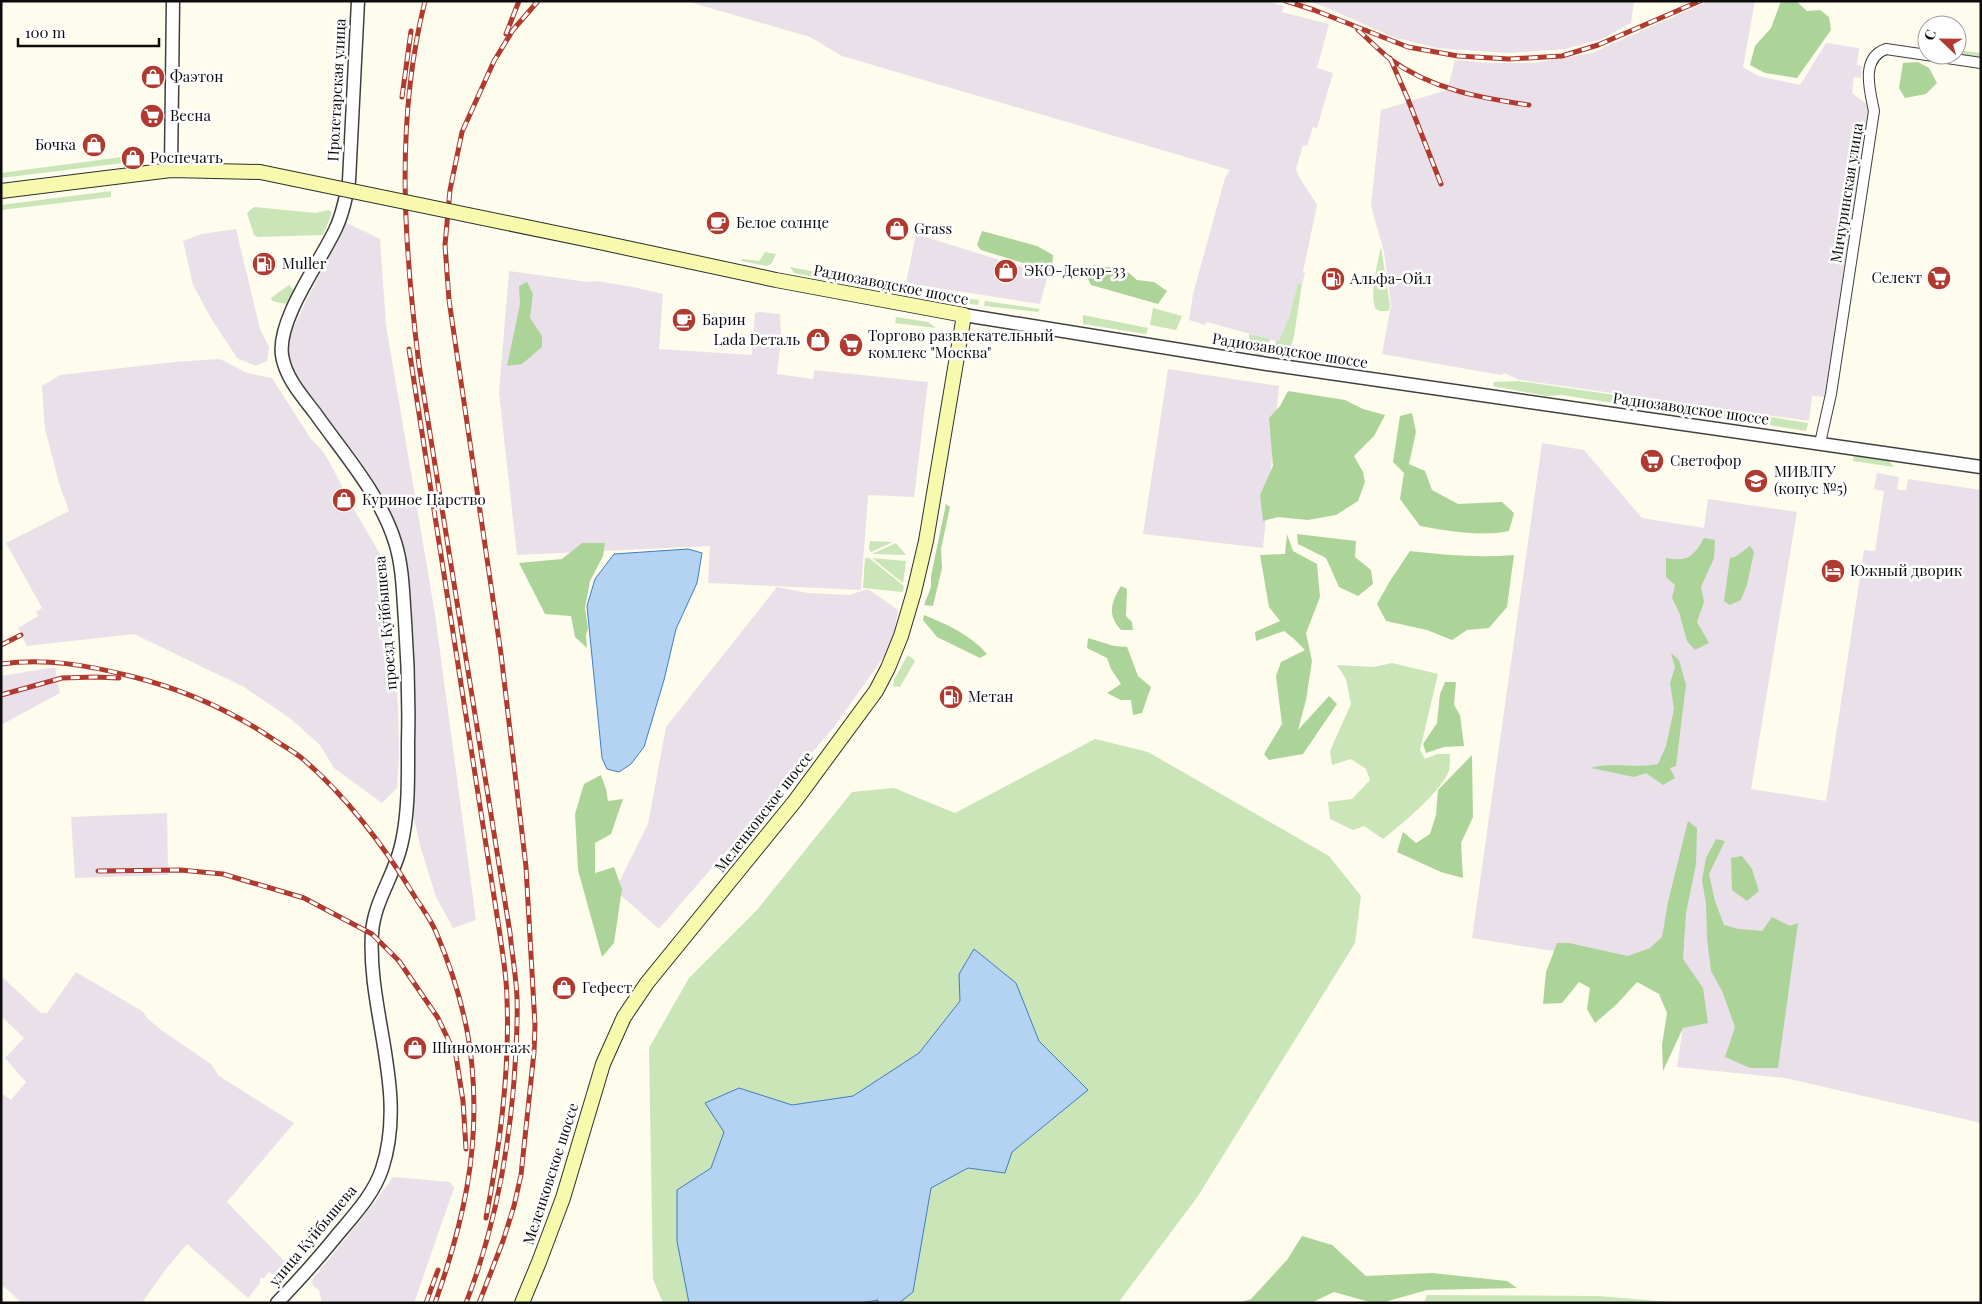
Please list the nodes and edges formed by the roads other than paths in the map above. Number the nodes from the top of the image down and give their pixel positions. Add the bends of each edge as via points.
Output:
1 (173, 1) edge
2 (358, 1) edge
3 (1981, 63) edge
4 (172, 170) junction
5 (349, 181) joint
6 (1, 191) edge
7 (964, 315) junction
8 (1820, 444) junction
9 (1981, 467) edge
10 (384, 1043) joint
11 (277, 1303) edge
12 (522, 1303) edge

1 - 4 street
2 - 5 street, Пролетарская улица
3 - 8 street, Мичуринская улица via 1886,49 1878,51 1871,62 1868,79 1874,111
4 - 6 main road, Радиозаводское шоссе
4 - 7 main road, Радиозаводское шоссе, bridge via 260,172 776,280
5 - 10 street, проезд Куйбышева via 337,226 291,312 284,331 282,358 293,382 367,484 384,515 396,544 402,579 408,658 407,817 396,865 378,905 372,934 372,964
7 - 8 street, Радиозаводское шоссе via 1267,364
7 - 12 main road, Меленковское шоссе via 926,541 901,636 888,668 876,691 795,801 647,983 624,1017 603,1064 563,1198
8 - 9 street, Радиозаводское шоссе
10 - 11 street, улица Куйбышева via 390,1125 388,1147 379,1178 362,1206

